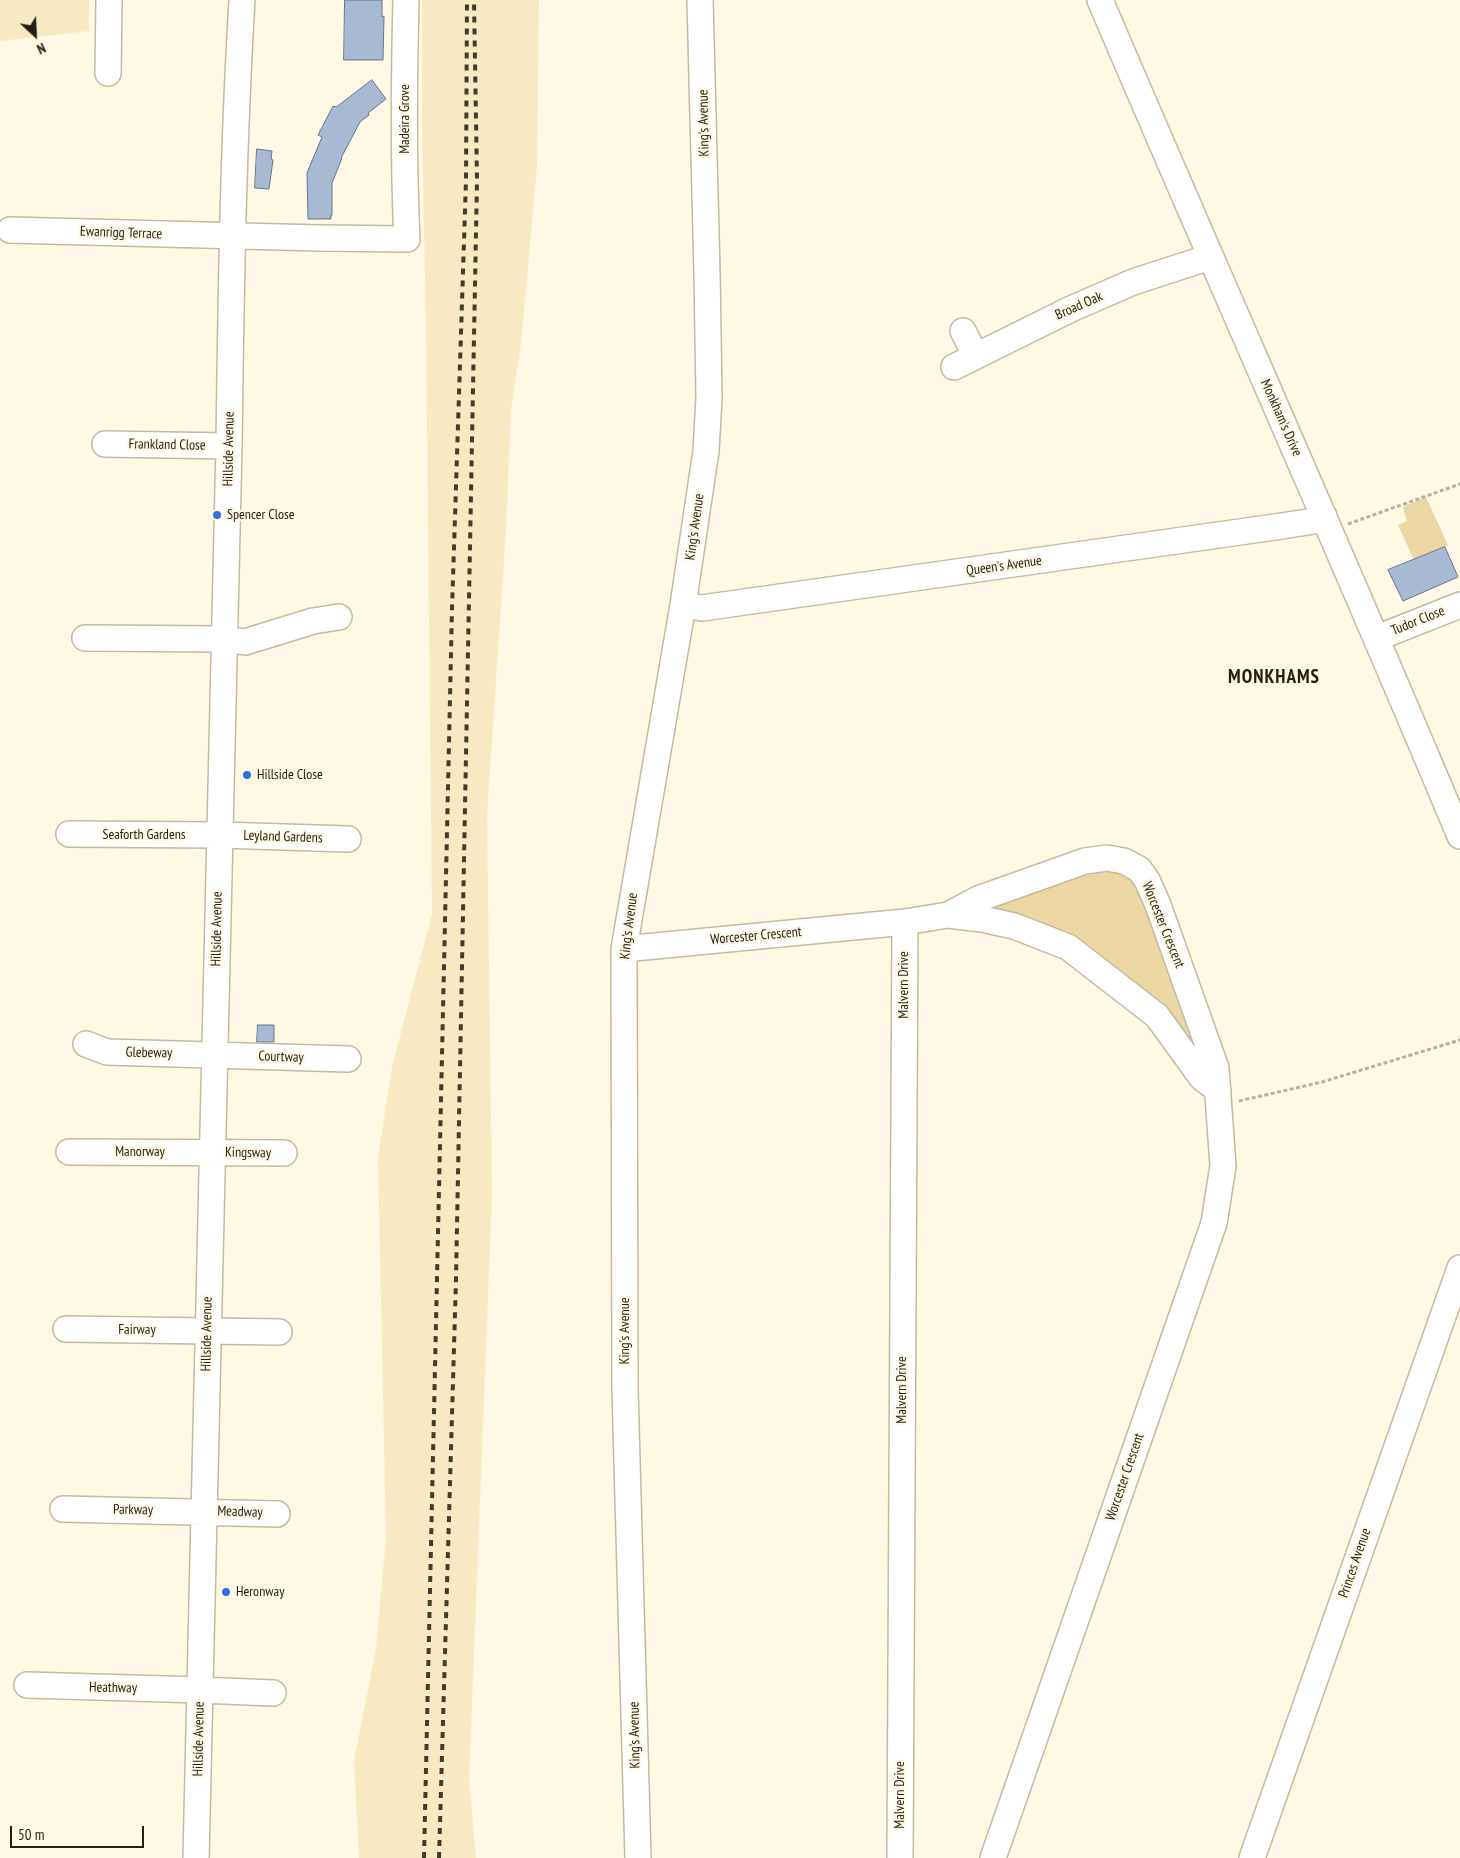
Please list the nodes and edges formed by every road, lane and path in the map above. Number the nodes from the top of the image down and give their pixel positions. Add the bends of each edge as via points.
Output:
1 (109, 0) edge
2 (242, 0) edge
3 (406, 0) edge
4 (700, 0) edge
5 (1100, 0) edge
6 (108, 73) dead end
7 (10, 230) dead end
8 (232, 236) junction
9 (1210, 257) junction
10 (963, 331) dead end
11 (976, 356) junction
12 (954, 367) dead end
13 (105, 444) dead end
14 (229, 446) junction
15 (1460, 484) edge
16 (1327, 523) junction
17 (1460, 604) edge
18 (683, 605) junction
19 (339, 617) dead end
20 (85, 638) dead end
21 (1377, 638) junction
22 (224, 639) junction
23 (70, 834) dead end
24 (219, 835) junction
25 (1460, 836) edge
26 (348, 839) dead end
27 (948, 915) junction
28 (905, 922) junction
29 (624, 949) junction
30 (1460, 1040) edge
31 (86, 1044) dead end
32 (214, 1055) junction
33 (348, 1059) dead end
34 (1218, 1098) junction
35 (69, 1152) dead end
36 (212, 1152) junction
37 (284, 1153) dead end
38 (1460, 1268) edge
39 (66, 1329) dead end
40 (207, 1330) junction
41 (279, 1332) dead end
42 (63, 1510) dead end
43 (203, 1511) junction
44 (277, 1514) dead end
45 (26, 1686) dead end
46 (200, 1690) junction
47 (273, 1693) dead end
48 (196, 1858) edge
49 (638, 1858) edge
50 (900, 1858) edge
51 (993, 1858) edge
52 (1252, 1858) edge

1 - 6 street
2 - 8 street, Hillside Avenue
3 - 8 street, Madeira Grove via 407,249
4 - 18 street, King's Avenue via 709,398 706,451
5 - 9 street, Monkham's Drive
7 - 8 street, Ewanrigg Terrace
8 - 14 street, Hillside Avenue
9 - 11 street, Broad Oak via 1133,282
9 - 16 street, Monkham's Drive
10 - 11 street
11 - 12 street, Broad Oak
13 - 14 street, Frankland Close
14 - 22 street, Hillside Avenue
15 - 16 path
16 - 18 street, Queen's Avenue via 1314,521 702,608
16 - 21 street, Monkham's Drive
17 - 21 street, Tudor Close
18 - 29 street, King's Avenue
19 - 22 street via 313,621 245,642
20 - 22 street
21 - 25 street, Monkham's Drive
22 - 24 street, Hillside Avenue
23 - 24 street, Seaforth Gardens
24 - 26 street, Leyland Gardens
24 - 32 street, Hillside Avenue
27 - 28 street, Worcester Crescent
27 - 34 street, Worcester Crescent via 982,918 1014,926 1068,947 1157,1016
27 - 34 street, Worcester Crescent via 978,899 1085,861 1107,858 1124,861 1139,869 1158,905 1204,1031 1216,1068
28 - 29 street, Worcester Crescent
28 - 50 street, Malvern Drive
29 - 49 street, King's Avenue via 625,1389
30 - 34 path via 1322,1082
31 - 32 street, Glebeway via 108,1052
32 - 33 street, Courtway
32 - 36 street, Hillside Avenue
34 - 51 street, Worcester Crescent via 1223,1166 1214,1223
35 - 36 street, Manorway
36 - 37 street, Kingsway
36 - 40 street, Hillside Avenue
38 - 52 street, Princes Avenue
39 - 40 street, Fairway
40 - 41 street, Fairway
40 - 43 street, Hillside Avenue
42 - 43 street, Parkway
43 - 44 street, Meadway
43 - 46 street, Hillside Avenue
45 - 46 street, Heathway
46 - 47 street
46 - 48 street, Hillside Avenue

